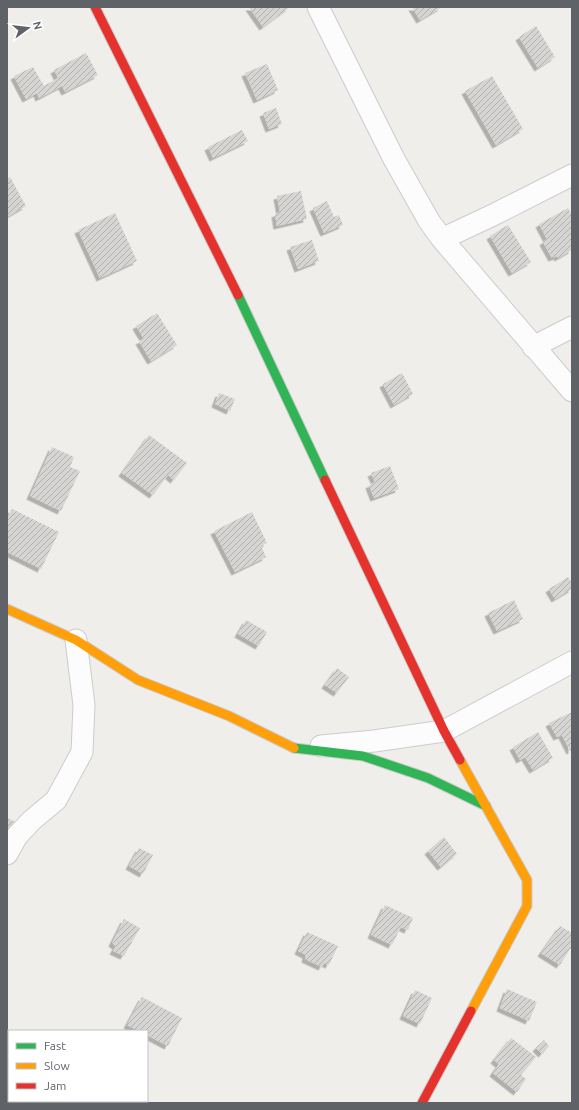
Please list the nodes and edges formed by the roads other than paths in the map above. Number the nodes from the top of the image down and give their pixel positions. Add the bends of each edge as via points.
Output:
1 (95, 7) edge
2 (318, 7) edge
3 (572, 175) edge
4 (442, 239) junction
5 (572, 327) edge
6 (534, 347) junction
7 (572, 390) edge
8 (7, 608) edge
9 (76, 640) junction
10 (572, 662) edge
11 (444, 731) junction
12 (296, 749) junction
13 (486, 806) junction
14 (7, 854) edge
15 (422, 1103) edge

1 - 11 street via 246,312
2 - 4 street via 394,159
3 - 4 street
4 - 6 street
5 - 6 street
6 - 7 street
8 - 9 street
9 - 12 street via 138,680 229,716
9 - 14 street via 84,706 82,752 56,800 17,836
10 - 11 street
11 - 12 street
11 - 13 street
12 - 13 street via 363,756 428,778
13 - 15 street via 527,880 527,906

